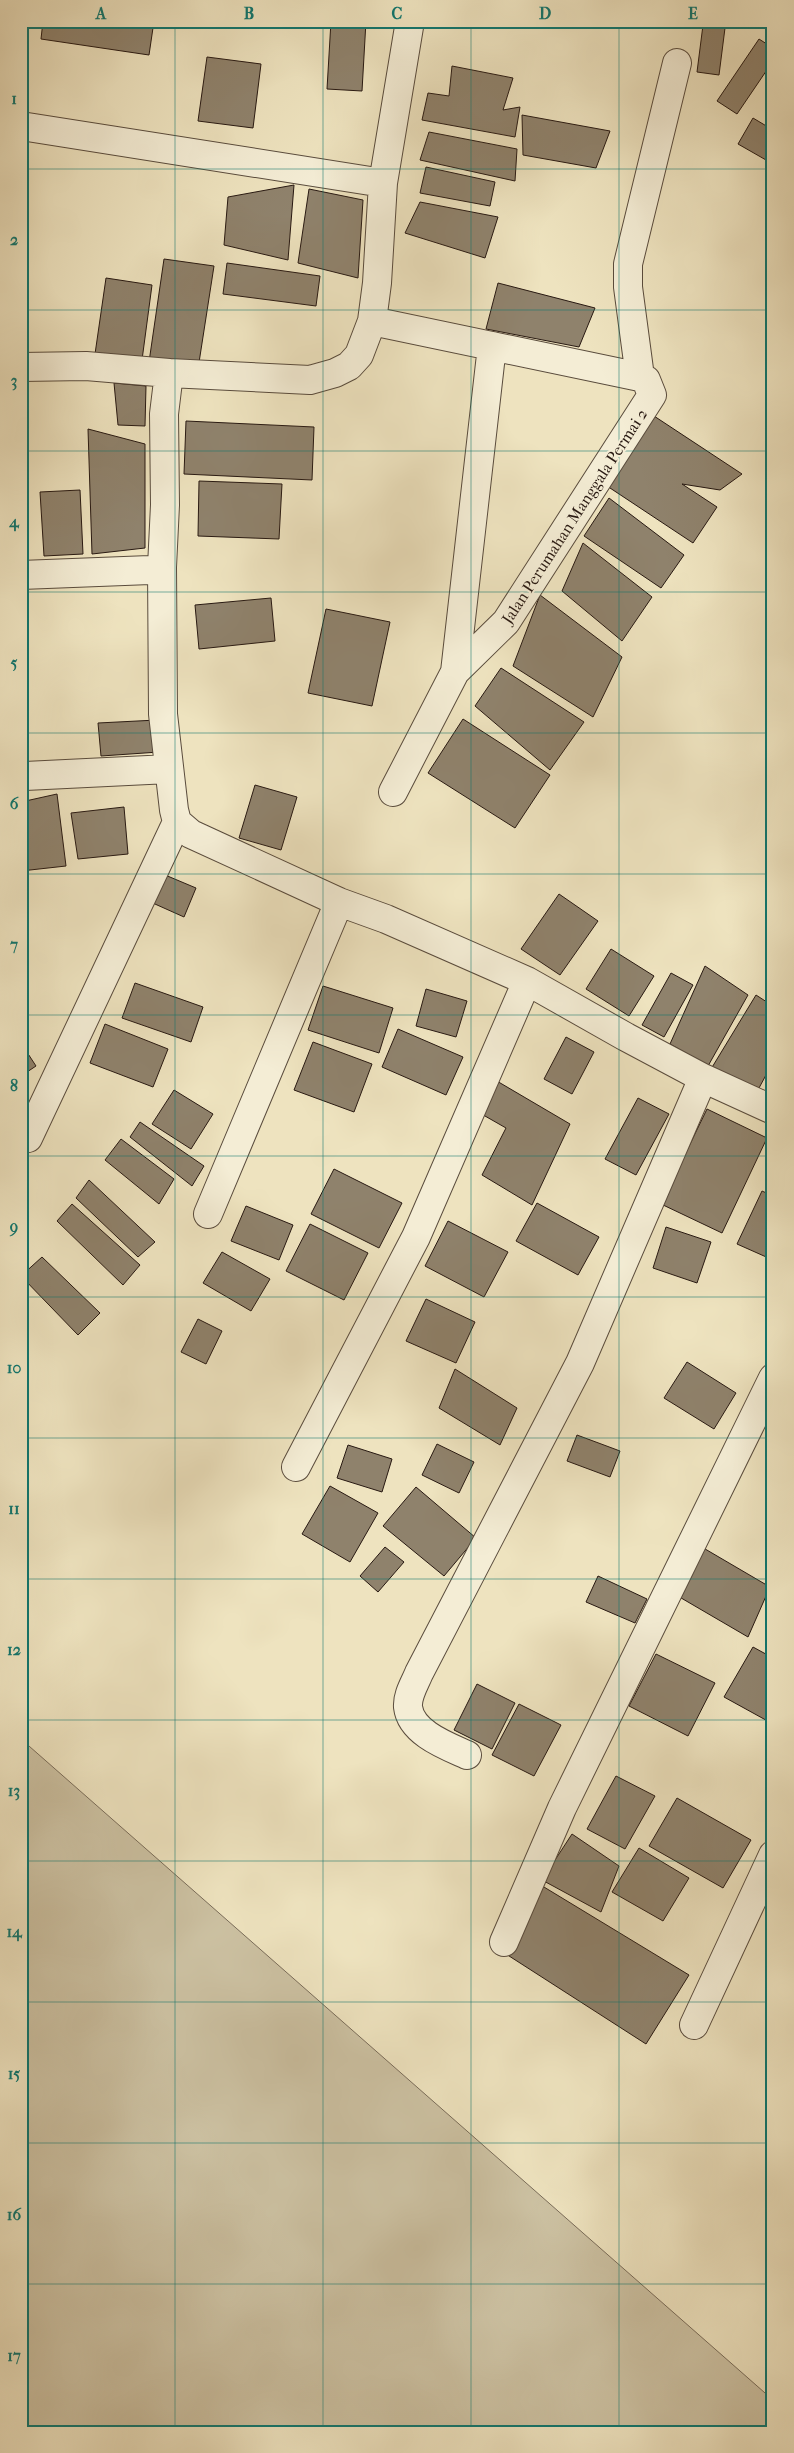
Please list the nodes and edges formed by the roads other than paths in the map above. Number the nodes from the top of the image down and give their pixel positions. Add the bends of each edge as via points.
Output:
1 (410, 21) edge
2 (676, 63) dead end
3 (21, 126) edge
4 (383, 183) junction
5 (372, 320) junction
6 (492, 346) junction
7 (21, 367) edge
8 (169, 373) junction
9 (640, 377) junction
10 (162, 567) junction
11 (21, 575) edge
12 (456, 672) junction
13 (169, 769) junction
14 (25, 776) dead end
15 (393, 792) dead end
16 (177, 822) junction
17 (339, 902) junction
18 (527, 980) junction
19 (703, 1078) junction
20 (773, 1110) edge
21 (28, 1138) dead end
22 (208, 1214) dead end
23 (773, 1378) edge
24 (296, 1467) dead end
25 (467, 1754) dead end
26 (773, 1855) edge
27 (504, 1942) dead end
28 (694, 2025) dead end

1 - 4 street
2 - 9 street, Jalan Perumahan Manggala Permai 2 via 628,264
3 - 4 street
4 - 5 street
5 - 6 street
5 - 8 street via 359,355 349,366 323,378
6 - 9 street
6 - 12 street, Jalan Perumahan Manggala Permai 2
7 - 8 street via 86,366
8 - 10 street via 164,414
9 - 12 street, Jalan Perumahan Manggala Permai 2 via 649,386 650,401 506,622
10 - 11 street
10 - 13 street via 163,714
12 - 15 street, Jalan Perumahan Manggala Permai 2
13 - 14 street
13 - 16 street
16 - 17 street via 191,834
16 - 21 street
17 - 18 street
17 - 22 street
18 - 19 street via 626,1038
18 - 24 street via 416,1237
19 - 20 street
19 - 25 street via 580,1363 409,1698 408,1708 416,1723 433,1740
23 - 27 street via 562,1808
26 - 28 street

